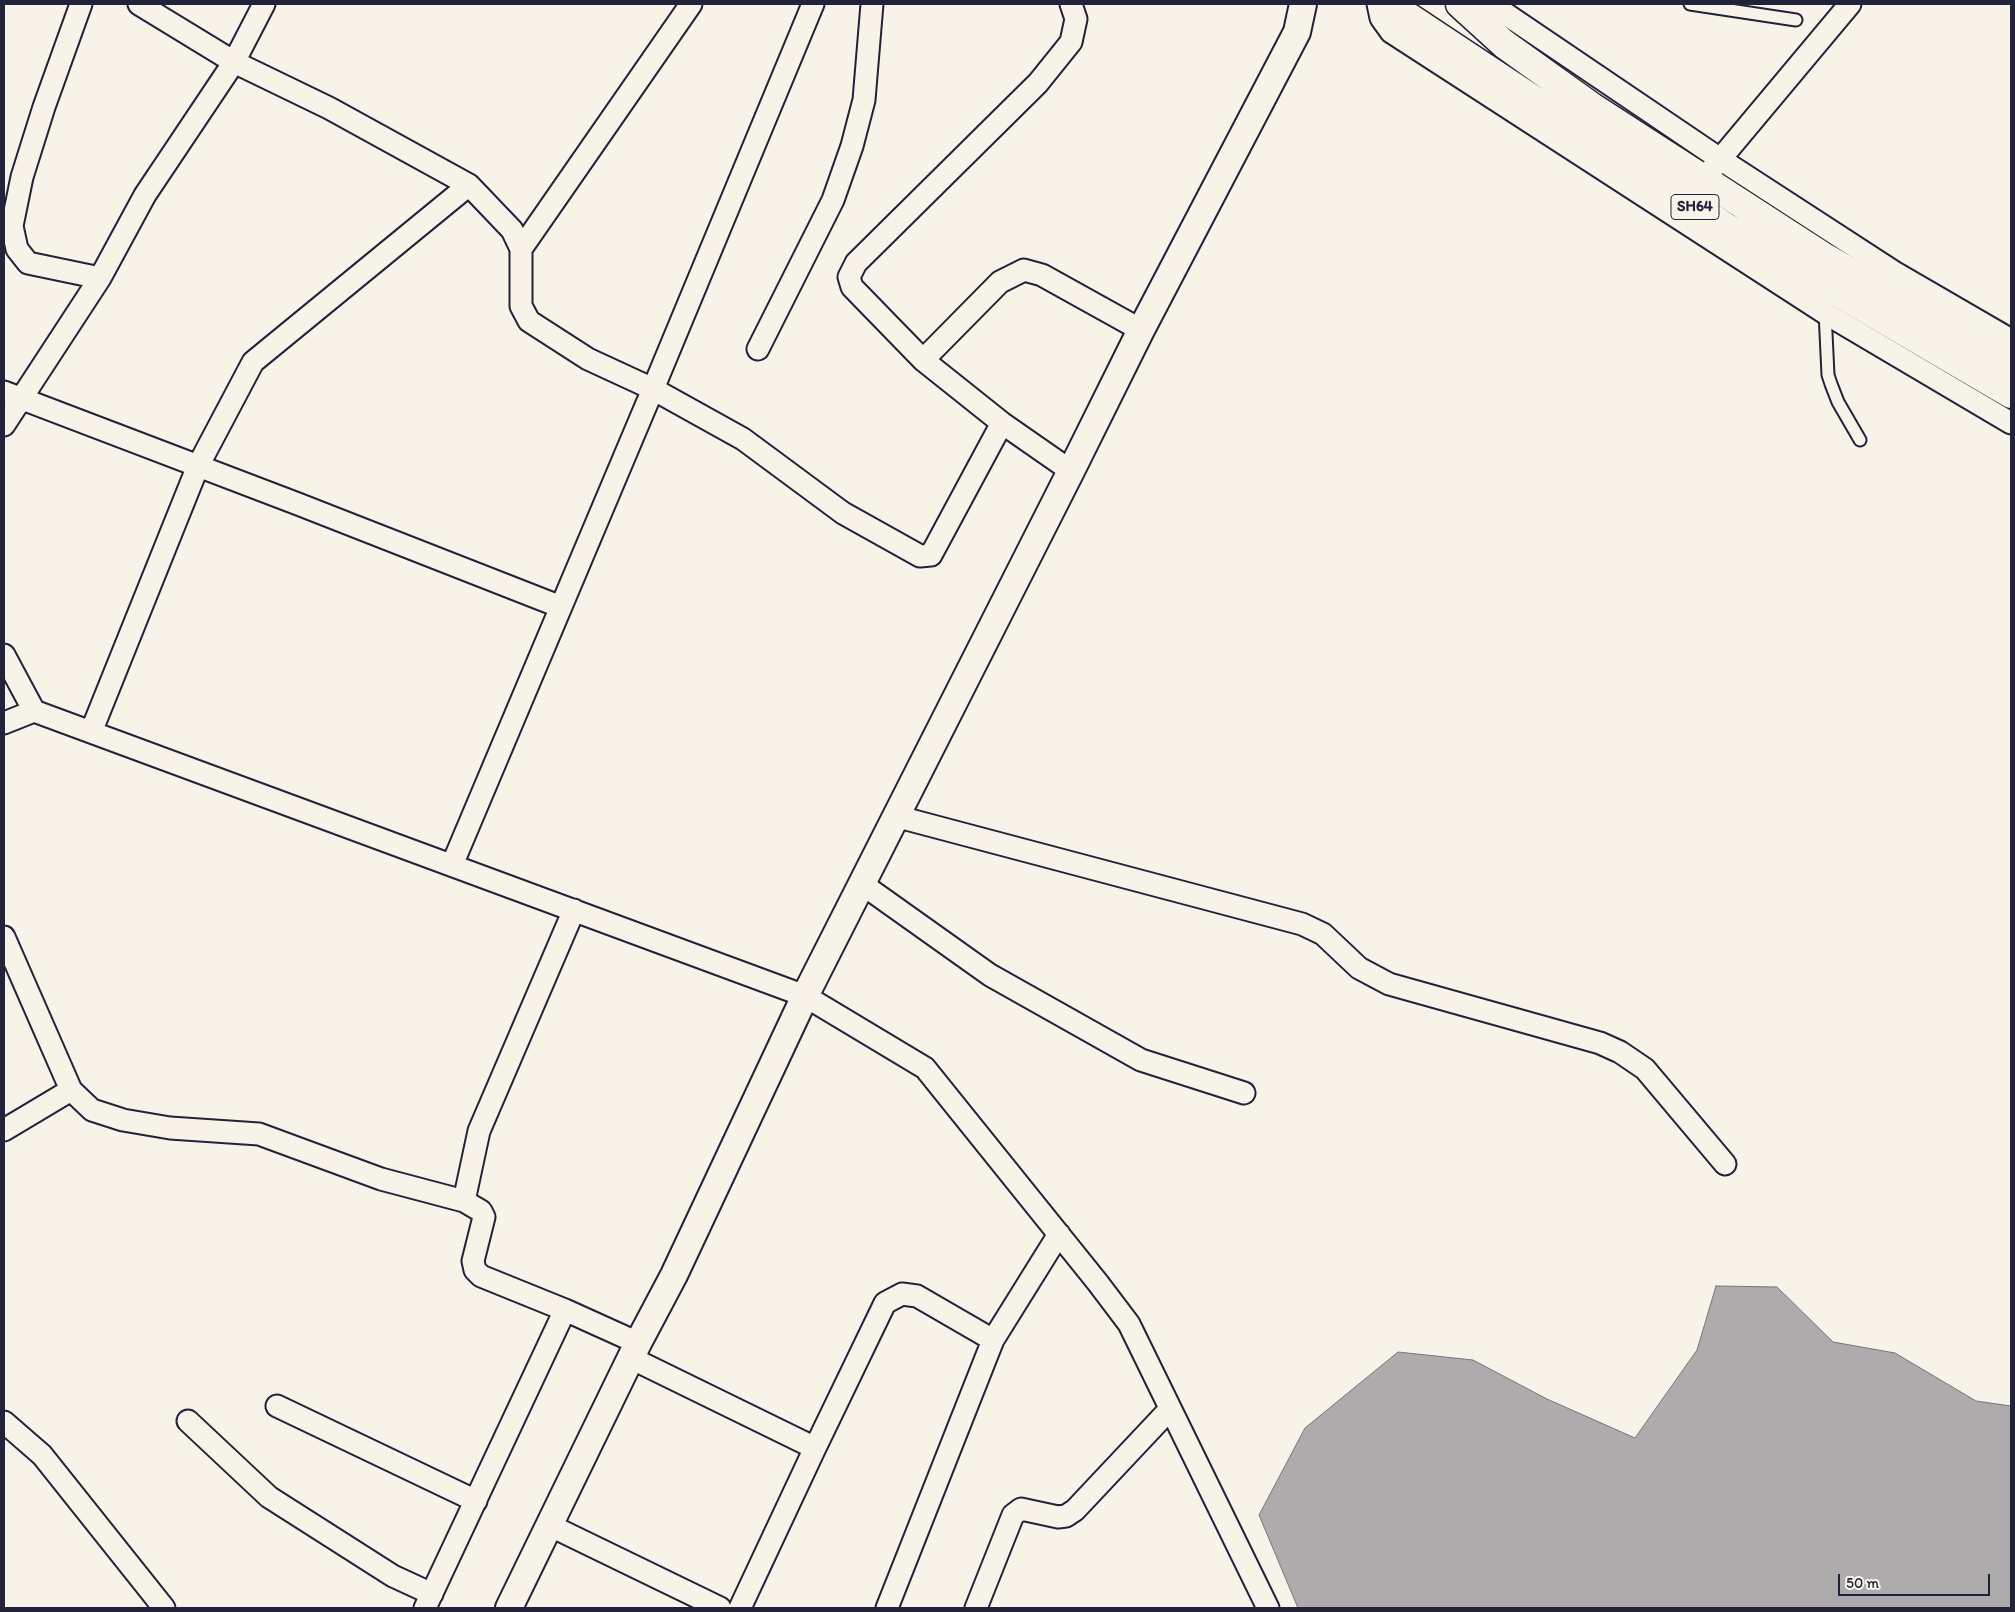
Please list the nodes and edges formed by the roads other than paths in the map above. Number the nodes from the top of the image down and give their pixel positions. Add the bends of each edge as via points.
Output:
1 (81, 4) edge
2 (139, 4) edge
3 (264, 4) edge
4 (691, 4) edge
5 (813, 4) edge
6 (872, 4) edge
7 (1071, 4) edge
8 (1303, 4) edge
9 (1378, 4) edge
10 (1389, 4) edge
11 (1460, 4) edge
12 (1491, 4) edge
13 (1690, 4) edge
14 (1850, 4) edge
15 (1796, 20) dead end
16 (234, 62) junction
17 (1712, 170) junction
18 (469, 185) junction
19 (521, 249) junction
20 (100, 278) junction
21 (1823, 285) junction
22 (1825, 313) junction
23 (1141, 330) junction
24 (2011, 340) edge
25 (758, 349) dead end
26 (924, 360) junction
27 (2011, 365) edge
28 (653, 389) junction
29 (2011, 394) edge
30 (12, 395) edge
31 (1002, 423) junction
32 (2011, 423) edge
33 (4, 425) edge
34 (1860, 440) dead end
35 (198, 466) junction
36 (1072, 471) junction
37 (561, 608) junction
38 (4, 655) edge
39 (34, 711) junction
40 (4, 723) edge
41 (91, 732) junction
42 (895, 816) junction
43 (452, 865) junction
44 (862, 884) junction
45 (574, 910) junction
46 (4, 937) edge
47 (805, 996) junction
48 (70, 1090) junction
49 (1244, 1093) dead end
50 (4, 1130) edge
51 (1725, 1164) dead end
52 (464, 1200) junction
53 (1059, 1234) junction
54 (565, 1310) junction
55 (993, 1340) junction
56 (634, 1350) junction
57 (277, 1406) dead end
58 (1170, 1409) junction
59 (188, 1421) dead end
60 (4, 1422) edge
61 (815, 1448) junction
62 (476, 1501) junction
63 (549, 1525) junction
64 (429, 1601) edge
65 (164, 1608) edge
66 (509, 1608) edge
67 (720, 1608) edge
68 (740, 1608) edge
69 (887, 1608) edge
70 (976, 1608) edge
71 (1268, 1608) edge

1 - 20 street via 44,107 12,226 17,249 28,263
2 - 16 street
3 - 16 street
4 - 19 street
5 - 28 street
6 - 25 street via 864,100 852,146 833,200
7 - 26 street via 1076,19 1071,42 1038,83 856,263 849,277 852,287
8 - 23 street via 1296,32
9 - 22 street via 1381,18 1391,32
10 - 21 main road, SH64 via 1724,226
11 - 17 main road, SH64 via 1512,50 1592,107
12 - 17 street
13 - 15 lane
14 - 17 street
16 - 18 street via 329,108
16 - 20 street via 145,195
17 - 24 street
17 - 27 main road, SH64 via 1821,255
18 - 19 street via 512,230
18 - 35 street via 253,362
19 - 28 street via 521,306 529,321 588,359
20 - 30 street
21 - 22 lane
21 - 29 main road, SH64
22 - 32 street
22 - 34 lane via 1828,375 1838,402
23 - 26 street via 1042,275 1024,270 1000,282
23 - 36 street
26 - 31 street
28 - 31 street via 743,439 843,513 920,556 931,555
28 - 37 street
30 - 33 street
30 - 35 street
31 - 36 street
35 - 37 street
35 - 41 street
36 - 42 street
37 - 43 street
38 - 39 street
39 - 40 street
39 - 41 street
41 - 43 street
42 - 44 street
42 - 51 street via 1302,924 1322,934 1359,968 1389,984 1600,1043 1645,1069
43 - 45 street
44 - 47 street
44 - 49 street via 990,975 1141,1060
45 - 47 street
45 - 52 street via 479,1131
46 - 48 street
47 - 53 street via 925,1068
47 - 56 street via 674,1275
48 - 50 street
48 - 52 street via 92,1110 123,1120 170,1128 259,1134 381,1179
52 - 54 street via 481,1211 484,1217 473,1261 475,1270 481,1276
53 - 55 street
53 - 58 street via 1128,1324
54 - 56 street
54 - 62 street
55 - 61 street via 917,1296 902,1294 885,1304
55 - 69 street
56 - 61 street
56 - 63 street
57 - 62 street
58 - 70 street via 1075,1510 1058,1517 1022,1510 1013,1514
58 - 71 street
59 - 64 street via 269,1497
60 - 65 street via 42,1455
61 - 68 street
62 - 64 street
63 - 66 street
63 - 67 street

